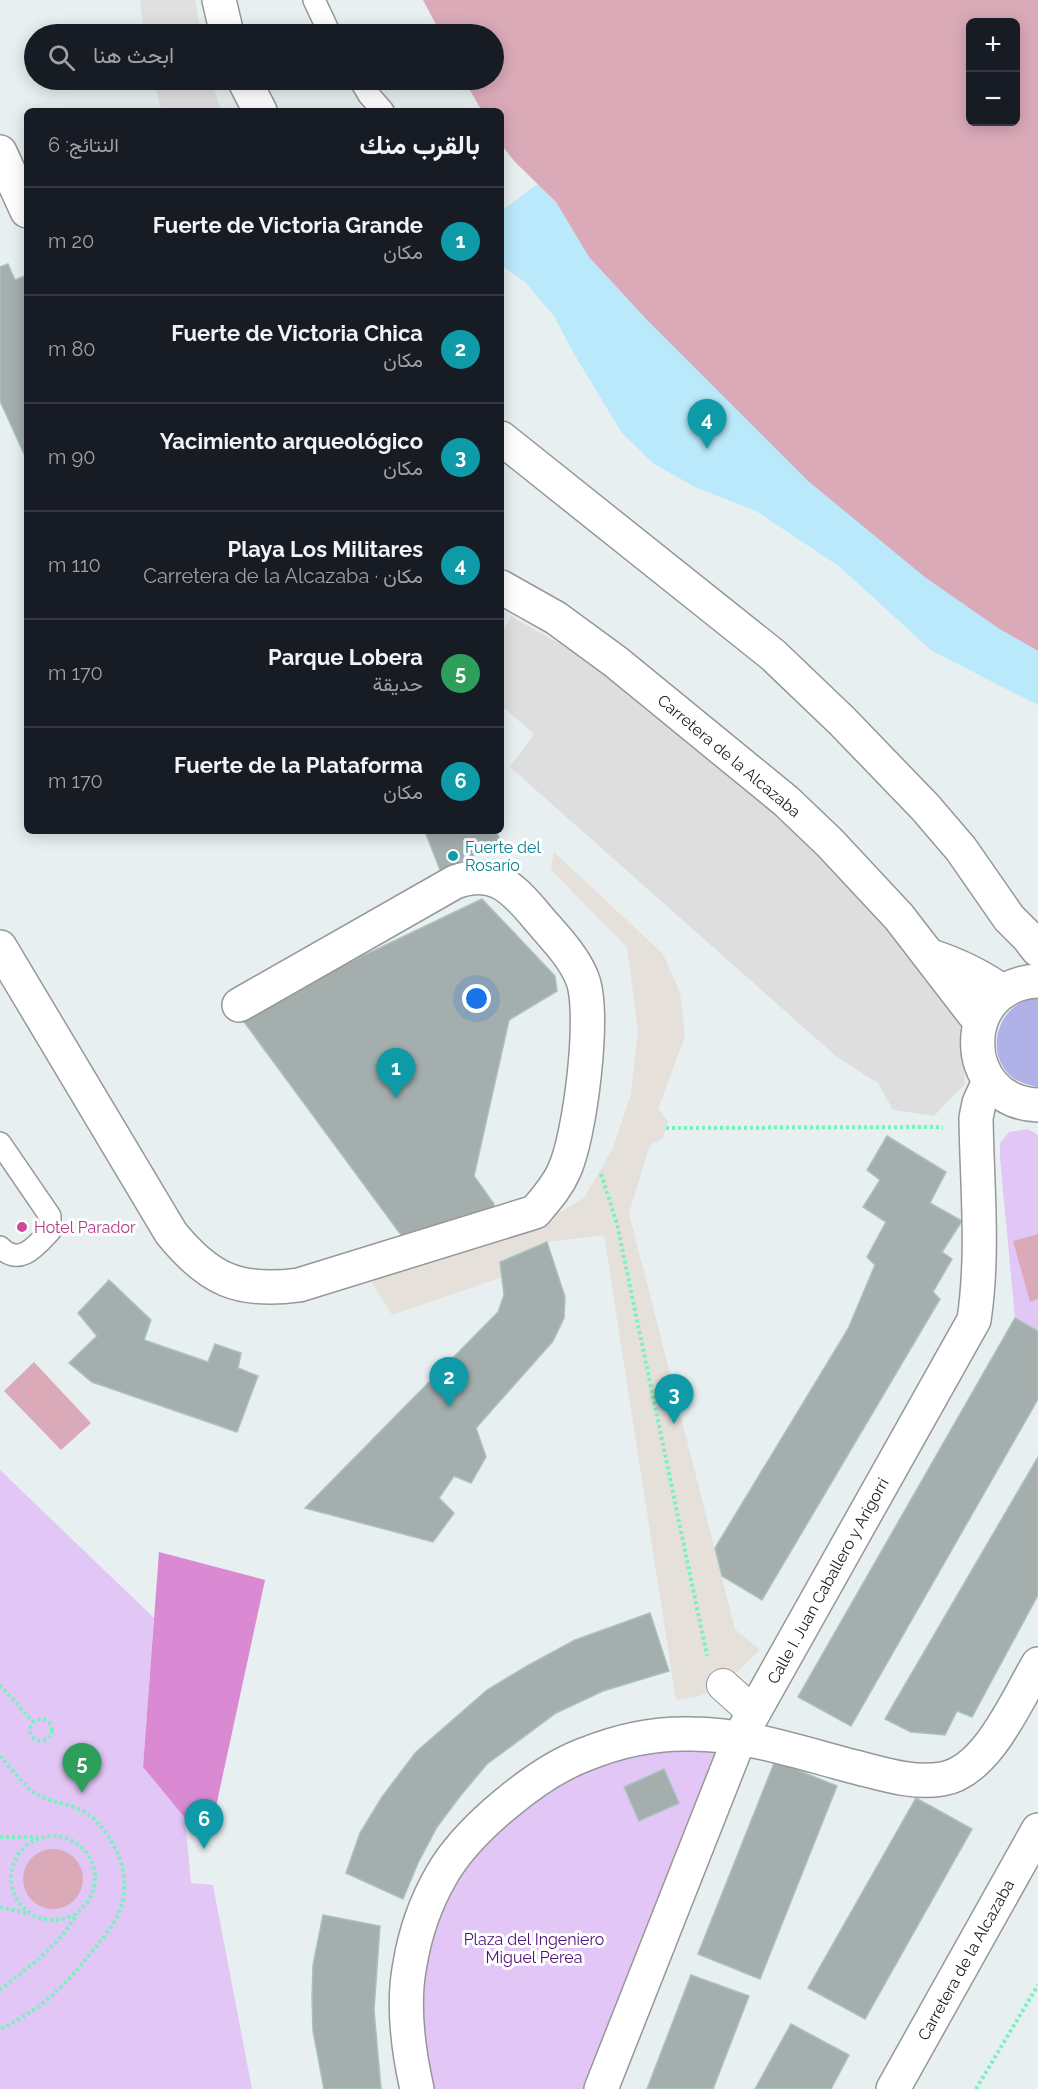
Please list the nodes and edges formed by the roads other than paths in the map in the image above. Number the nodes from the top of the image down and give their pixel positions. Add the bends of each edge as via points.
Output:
1 (219, 0) edge
2 (314, 0) edge
3 (224, 24) edge
4 (325, 24) edge
5 (249, 90) edge
6 (366, 90) edge
7 (258, 108) edge
8 (380, 108) edge
9 (0, 152) edge
10 (24, 204) edge
11 (504, 440) edge
12 (504, 589) edge
13 (1009, 918) junction
14 (0, 947) edge
15 (1038, 950) edge
16 (931, 956) junction
17 (1019, 986) edge
18 (239, 1005) dead end
19 (980, 1022) junction
20 (989, 1081) junction
21 (1035, 1107) edge
22 (0, 1143) edge
23 (0, 1247) edge
24 (1038, 1664) edge
25 (716, 1676) road end
26 (747, 1725) junction
27 (1038, 1830) edge
28 (417, 2089) edge
29 (601, 2089) edge
30 (893, 2089) edge

1 - 3 street
2 - 4 lane
5 - 7 street
6 - 8 lane
9 - 10 street
11 - 13 street via 773,655 925,807 961,849
12 - 16 street, Carretera de la Alcazaba via 556,618 616,662 786,801 830,843
13 - 15 street
13 - 17 street
14 - 18 street via 171,1233 190,1256 219,1276 252,1287 299,1285 535,1212 565,1170 581,1108 588,1010 582,978 569,955 506,885 480,877 455,882
16 - 17 street
16 - 19 street, Carretera de la Alcazaba
17 - 19 street via 993,1000
19 - 20 street via 976,1042
20 - 21 street via 1013,1100
20 - 26 street, Calle I. Juan Caballero y Arigorri via 976,1118 980,1255 974,1320
22 - 23 lane via 50,1216 50,1231 30,1253 14,1255
24 - 26 street via 990,1747 962,1773 943,1779 895,1777
25 - 26 street
26 - 28 street via 621,1742 583,1755 516,1796 485,1822 441,1874 409,1964 408,2036
26 - 29 street
27 - 30 street, Carretera de la Alcazaba

